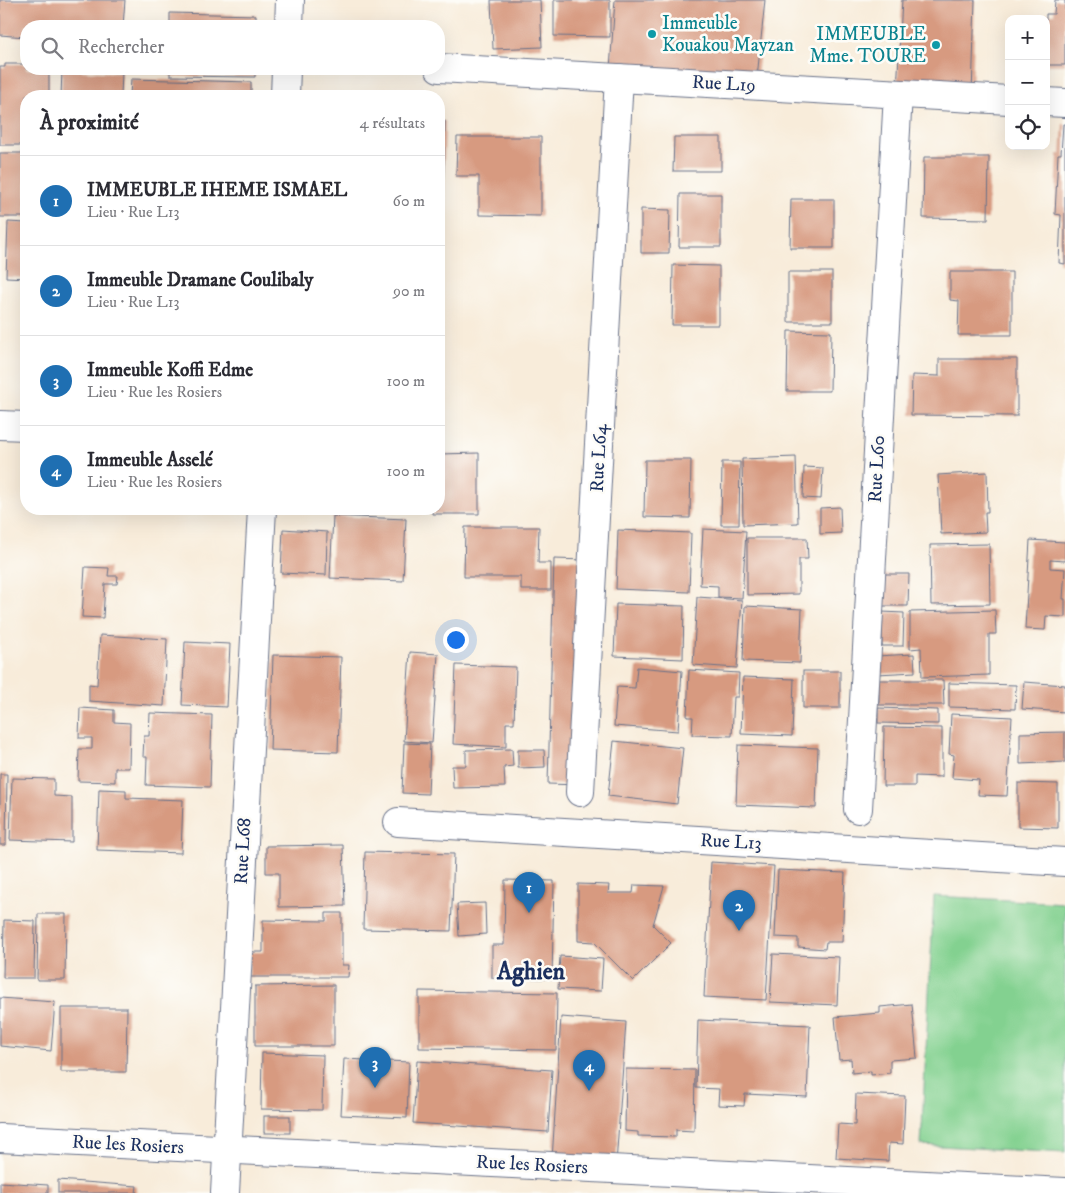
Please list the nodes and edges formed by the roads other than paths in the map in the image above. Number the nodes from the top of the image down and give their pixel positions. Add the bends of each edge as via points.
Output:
1 (290, 0) edge
2 (289, 20) edge
3 (445, 68) edge
4 (286, 75) edge
5 (620, 78) junction
6 (285, 90) edge
7 (898, 94) junction
8 (1005, 100) edge
9 (1050, 102) edge
10 (1065, 103) edge
11 (0, 425) edge
12 (20, 426) edge
13 (262, 515) edge
14 (580, 792) dead end
15 (858, 809) dead end
16 (398, 822) dead end
17 (1065, 862) edge
18 (0, 1138) edge
19 (226, 1150) junction
20 (771, 1185) edge
21 (1065, 1192) edge
22 (225, 1193) edge

1 - 2 street
3 - 5 street, Rue L19
4 - 6 street
5 - 7 street, Rue L19
5 - 14 street, Rue L64
7 - 8 street, Rue L19
7 - 15 street, Rue L60
9 - 10 street
11 - 12 street
13 - 19 street, Rue L68
16 - 17 street, Rue L13
18 - 19 street, Rue les Rosiers
19 - 20 street, Rue les Rosiers
19 - 22 street, Rue L68
20 - 21 street, Rue les Rosiers

